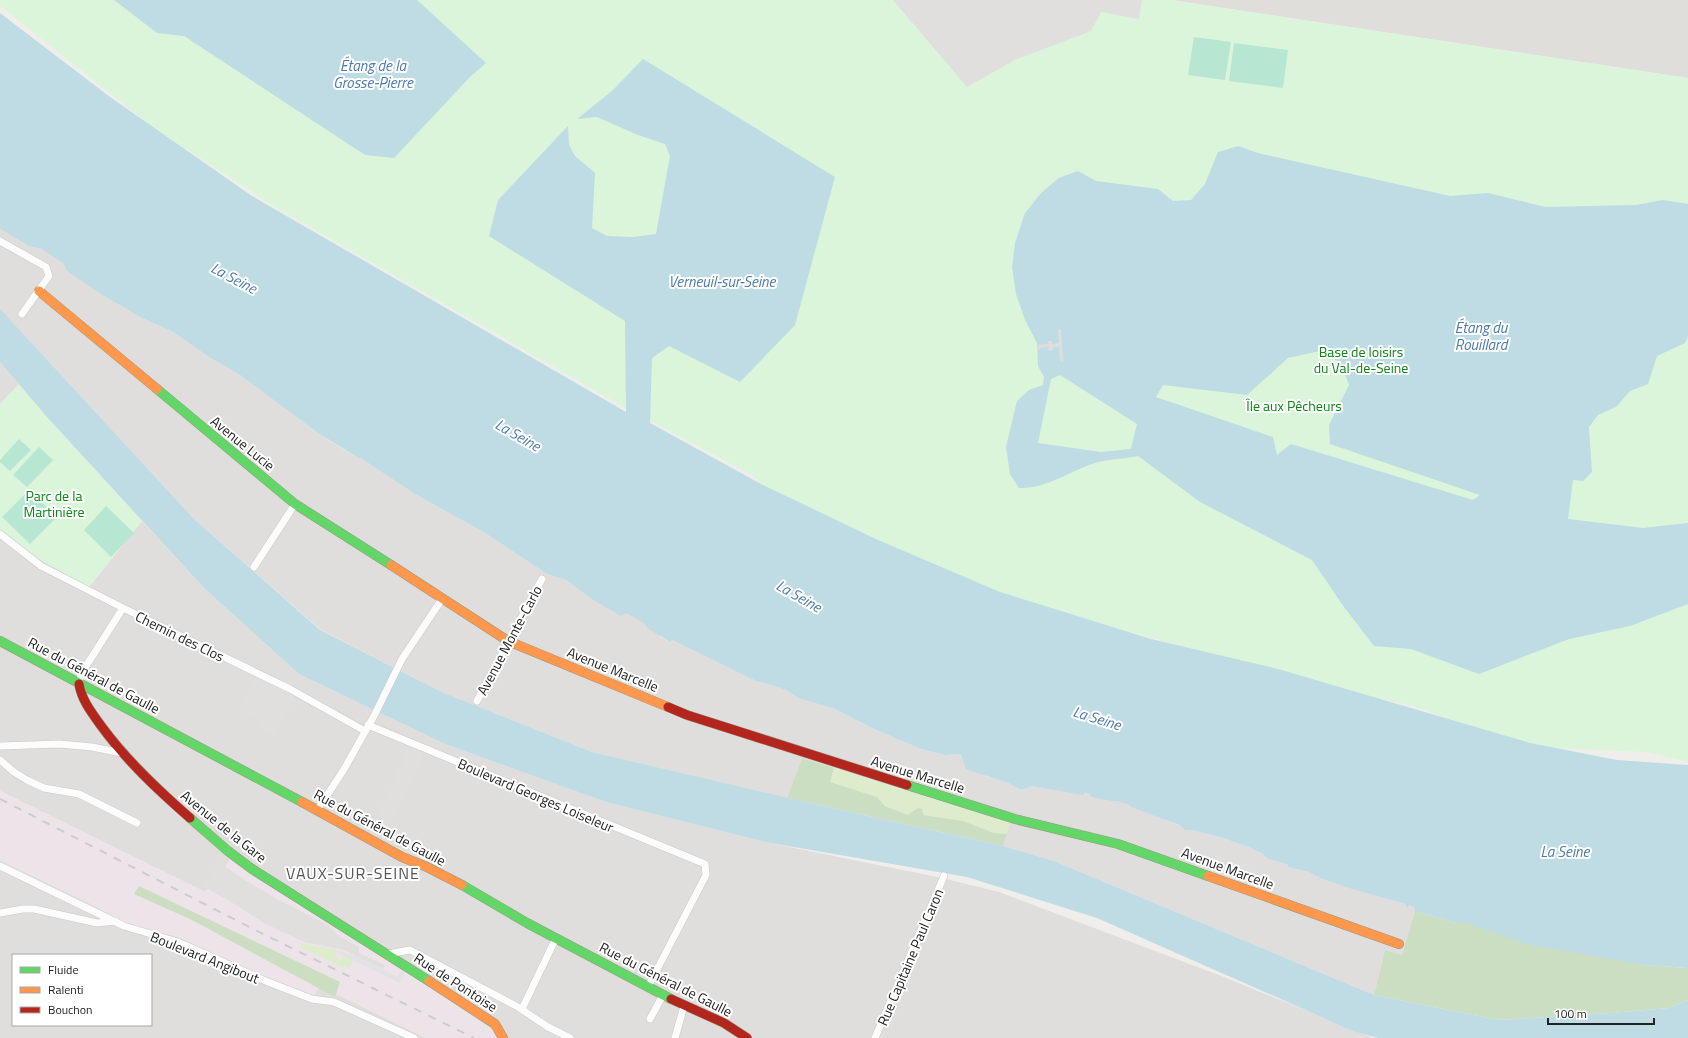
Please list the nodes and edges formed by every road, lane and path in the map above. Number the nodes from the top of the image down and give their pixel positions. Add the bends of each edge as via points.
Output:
1 (0, 241) edge
2 (39, 291) junction
3 (22, 314) dead end
4 (295, 504) junction
5 (0, 534) edge
6 (254, 567) dead end
7 (542, 579) dead end
8 (442, 599) junction
9 (123, 608) junction
10 (0, 641) edge
11 (508, 641) junction
12 (79, 684) junction
13 (477, 701) dead end
14 (367, 728) junction
15 (0, 746) edge
16 (122, 753) junction
17 (0, 760) edge
18 (318, 809) junction
19 (136, 823) dead end
20 (0, 866) edge
21 (944, 876) dead end
22 (0, 913) edge
23 (115, 921) junction
24 (556, 938) junction
25 (1399, 944) dead end
26 (388, 954) junction
27 (648, 987) junction
28 (663, 995) junction
29 (684, 1006) junction
30 (522, 1009) junction
31 (650, 1019) dead end
32 (414, 1038) edge
33 (503, 1038) edge
34 (570, 1038) edge
35 (674, 1038) edge
36 (747, 1038) edge
37 (875, 1038) edge

1 - 2 street via 46,267 49,276
2 - 3 street
2 - 4 street, Avenue Lucie
4 - 6 street
4 - 8 street, Avenue Lucie
5 - 9 street, Chemin des Clos via 41,566
7 - 11 street, Avenue Monte-Carlo
8 - 11 street, Avenue Marcelle
8 - 14 street via 402,659
9 - 12 street via 81,674
9 - 14 street, Chemin des Clos
10 - 12 street, Rue du Général de Gaulle
11 - 13 street, Avenue Monte-Carlo
11 - 25 street, Avenue Marcelle via 687,715 1015,819 1118,844
12 - 16 street, Avenue de la Gare via 84,702
12 - 18 street, Rue du Général de Gaulle
14 - 18 street
14 - 27 street, Boulevard Georges Loiseleur via 705,864 706,875
15 - 16 street via 60,744
16 - 26 street, Avenue de la Gare via 175,805 228,851
17 - 19 street via 14,772 44,788 79,794
18 - 24 street, Rue du Général de Gaulle
20 - 23 street, Boulevard Angibout
21 - 37 street, Rue Capitaine Paul Caron
22 - 23 street via 34,909 97,923
23 - 32 street, Boulevard Angibout via 178,942 312,999 334,1002
24 - 27 street, Rue du Général de Gaulle
24 - 30 street
26 - 30 street via 410,950
26 - 33 street, Rue de Pontoise via 495,1024
27 - 28 street, Rue du Général de Gaulle
28 - 29 street, Rue du Général de Gaulle
28 - 31 street
29 - 35 street
29 - 36 street, Rue du Général de Gaulle via 728,1026
30 - 34 street

